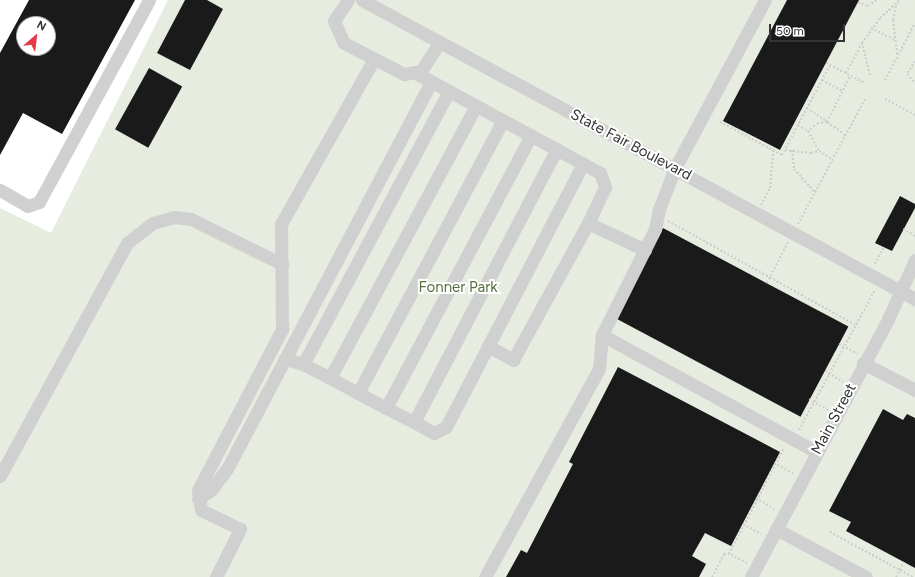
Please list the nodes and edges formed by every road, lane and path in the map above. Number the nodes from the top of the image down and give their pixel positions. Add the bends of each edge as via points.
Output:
1 (149, 0) edge
2 (348, 0) edge
3 (362, 0) edge
4 (765, 0) edge
5 (877, 0) edge
6 (900, 0) edge
7 (858, 2) dead end
8 (896, 5) junction
9 (915, 23) edge
10 (871, 28) junction
11 (895, 40) junction
12 (440, 42) junction
13 (862, 42) junction
14 (897, 56) junction
15 (374, 59) junction
16 (915, 60) edge
17 (826, 63) dead end
18 (830, 65) junction
19 (414, 72) junction
20 (846, 73) junction
21 (870, 75) dead end
22 (850, 76) junction
23 (822, 80) junction
24 (885, 80) dead end
25 (431, 82) junction
26 (865, 83) dead end
27 (915, 83) edge
28 (449, 91) junction
29 (842, 91) junction
30 (865, 99) dead end
31 (884, 99) dead end
32 (476, 106) junction
33 (807, 108) junction
34 (915, 115) edge
35 (503, 120) junction
36 (720, 122) dead end
37 (826, 122) junction
38 (798, 125) junction
39 (808, 131) junction
40 (531, 135) junction
41 (846, 135) junction
42 (556, 149) junction
43 (773, 150) junction
44 (785, 150) junction
45 (792, 150) junction
46 (819, 151) junction
47 (832, 160) junction
48 (583, 164) junction
49 (675, 168) junction
50 (0, 190) edge
51 (815, 192) junction
52 (757, 212) junction
53 (658, 216) junction
54 (588, 223) junction
55 (903, 229) dead end
56 (794, 232) junction
57 (915, 236) edge
58 (884, 247) dead end
59 (645, 250) junction
60 (915, 260) edge
61 (282, 264) junction
62 (771, 276) junction
63 (875, 277) junction
64 (767, 283) dead end
65 (899, 291) junction
66 (915, 299) edge
67 (856, 325) junction
68 (602, 335) junction
69 (839, 344) dead end
70 (488, 346) junction
71 (844, 347) junction
72 (285, 359) junction
73 (865, 361) junction
74 (303, 364) junction
75 (825, 371) dead end
76 (830, 374) junction
77 (330, 378) junction
78 (851, 386) junction
79 (915, 390) edge
80 (358, 393) junction
81 (810, 399) dead end
82 (815, 402) junction
83 (386, 408) junction
84 (836, 415) junction
85 (414, 422) junction
86 (792, 439) junction
87 (817, 452) junction
88 (775, 464) junction
89 (0, 476) edge
90 (803, 479) junction
91 (198, 499) junction
92 (757, 499) junction
93 (784, 514) junction
94 (743, 524) junction
95 (830, 532) dead end
96 (774, 534) junction
97 (729, 554) junction
98 (904, 562) dead end
99 (900, 570) junction
100 (753, 573) edge
101 (216, 577) edge
102 (485, 577) edge
103 (712, 577) edge
104 (866, 577) edge
105 (896, 577) edge
106 (913, 577) edge

1 - 50 street via 39,202 28,206
2 - 15 street via 334,21 336,27 344,43
3 - 12 street, State Fair Boulevard
4 - 49 street
5 - 7 path via 868,6
6 - 8 path
8 - 10 path
8 - 11 path via 893,20
9 - 14 path
10 - 11 path
10 - 13 path
11 - 14 path
12 - 19 street via 421,71
12 - 49 street, State Fair Boulevard
13 - 20 path
13 - 21 path
14 - 24 path
15 - 19 street via 404,74
15 - 61 street via 281,224
16 - 27 path via 907,74
17 - 18 path
18 - 20 path
18 - 23 path
19 - 25 street
20 - 22 path
22 - 26 path
22 - 29 path
23 - 29 path
23 - 33 path
25 - 28 street
25 - 72 street
28 - 32 street
28 - 74 street
29 - 37 path
30 - 41 path
31 - 34 path
32 - 35 street
32 - 77 street
33 - 37 path
33 - 38 path
35 - 40 street
35 - 80 street
36 - 43 path
37 - 39 path via 818,123
37 - 41 path
38 - 39 path
38 - 44 path
39 - 46 path
40 - 42 street
40 - 83 street
41 - 47 path
42 - 48 street
42 - 85 street
43 - 44 path via 782,155
43 - 52 path via 770,188
44 - 45 path
45 - 46 path via 811,153
45 - 51 path via 794,169
46 - 47 path
47 - 51 path
48 - 54 street via 600,173 605,187
48 - 70 street
49 - 52 street, State Fair Boulevard
49 - 53 street
51 - 56 path
52 - 56 street, State Fair Boulevard
53 - 59 street via 655,230
53 - 62 path
54 - 59 street
54 - 70 street via 512,360
55 - 57 path
56 - 62 path
56 - 63 street, State Fair Boulevard
58 - 63 path
59 - 68 street
60 - 65 street, Main Street
61 - 89 street via 190,219 174,217 153,223 127,243
61 - 91 street via 282,328 198,490
62 - 64 path
62 - 67 path
63 - 65 street, State Fair Boulevard
63 - 67 path
65 - 66 street, State Fair Boulevard
65 - 73 street, Main Street
67 - 71 path
68 - 86 street
68 - 102 street via 599,369
69 - 71 path
70 - 85 street via 446,427 434,433
71 - 73 path
71 - 76 path
72 - 74 street
72 - 91 street via 227,469 210,490
73 - 78 street, Main Street
73 - 79 street
74 - 77 street
75 - 76 path
76 - 78 path
76 - 82 path
77 - 80 street
78 - 84 street, Main Street
80 - 83 street
81 - 82 path
82 - 84 path
82 - 86 path
83 - 85 street
84 - 87 street, Main Street
86 - 87 street
86 - 88 path
87 - 90 street, Main Street
88 - 90 path
88 - 92 path
90 - 93 street, Main Street
91 - 101 street via 201,510 240,529
92 - 93 path
92 - 94 path
93 - 96 street, Main Street
94 - 96 path
94 - 97 path
95 - 99 path
96 - 100 street, Main Street
96 - 104 street
97 - 100 path
97 - 103 path via 724,554
98 - 99 path
99 - 105 path
99 - 106 path

